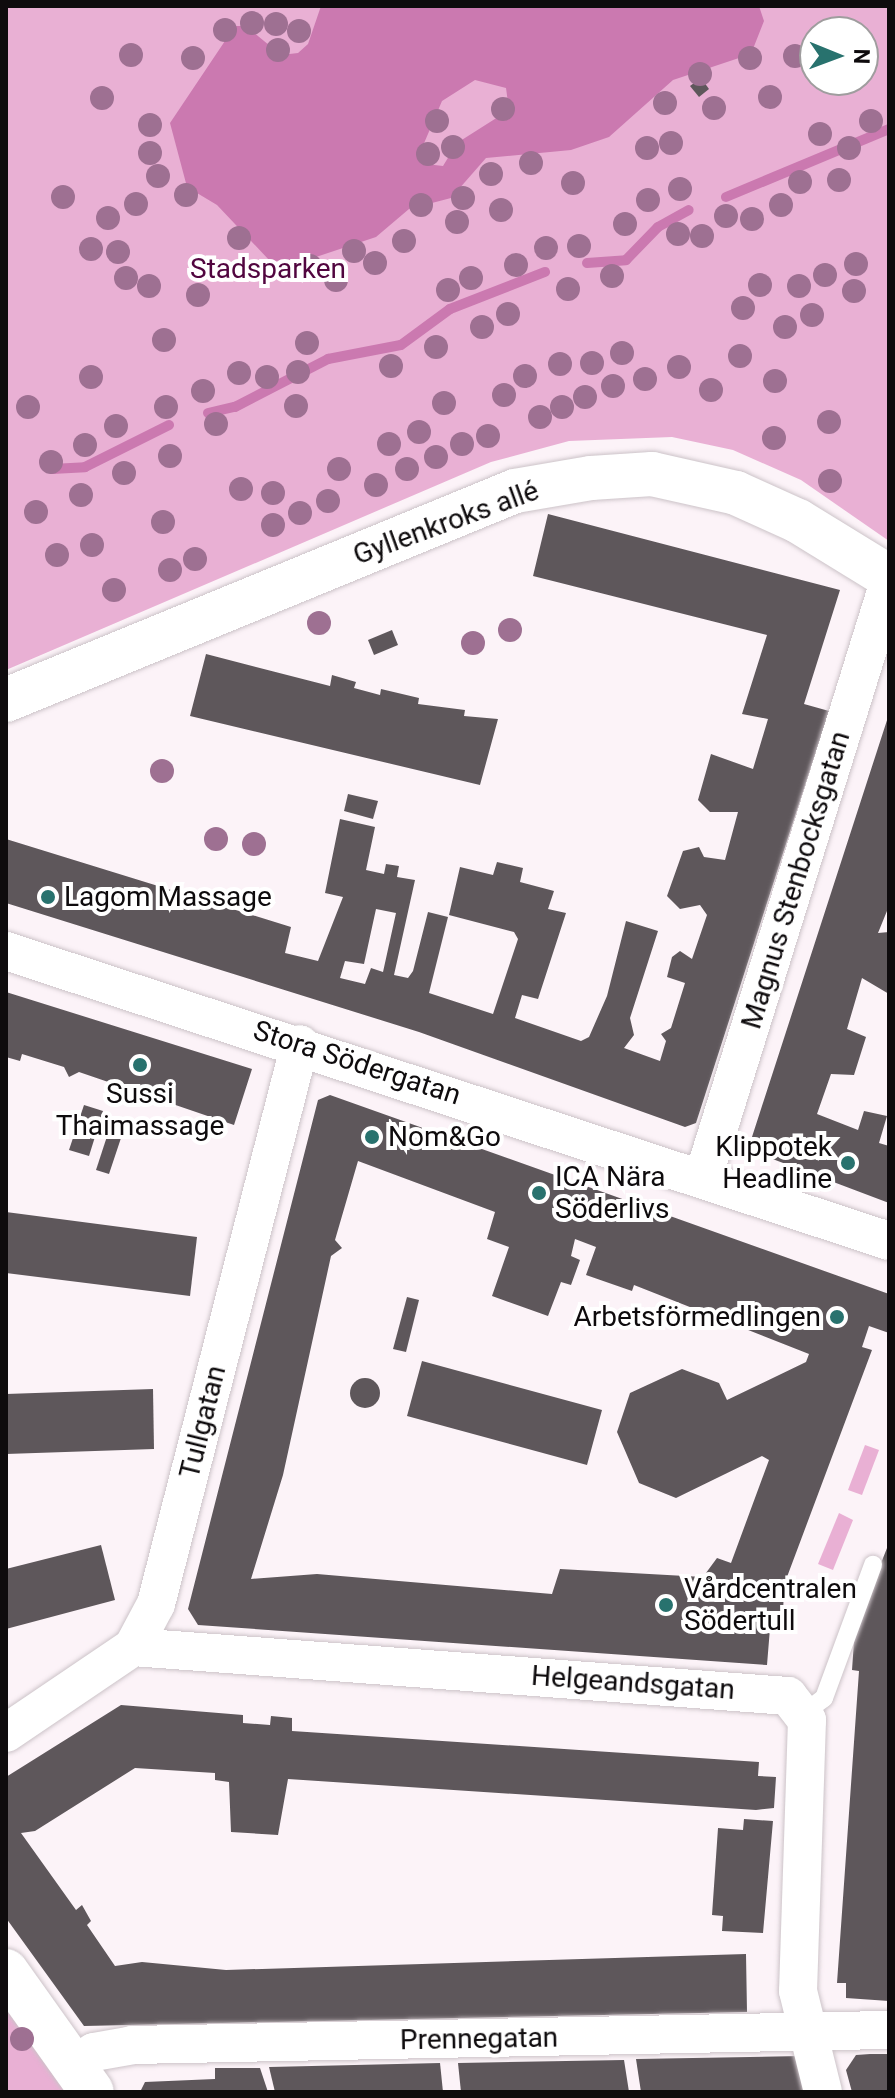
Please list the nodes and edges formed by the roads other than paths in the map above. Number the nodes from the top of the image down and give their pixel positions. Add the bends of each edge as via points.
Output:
1 (889, 580) edge
2 (6, 700) edge
3 (6, 951) edge
4 (300, 1044) junction
5 (703, 1178) junction
6 (889, 1241) edge
7 (872, 1564) dead end
8 (133, 1647) junction
9 (804, 1713) junction
10 (6, 1733) edge
11 (6, 1971) edge
12 (889, 2030) edge
13 (806, 2032) junction
14 (83, 2079) edge
15 (823, 2092) edge

1 - 2 street, Gyllenkroks allé via 798,521 736,493 652,474 591,478 515,491
1 - 5 street, Magnus Stenbocksgatan
3 - 4 street, Stora Södergatan
4 - 5 street, Stora Södergatan
4 - 8 street, Tullgatan via 156,1604
5 - 6 street, Stora Södergatan
7 - 9 lane via 824,1698
8 - 9 street, Helgeandsgatan via 768,1693 788,1696
8 - 10 street, Tullgatan
9 - 13 street via 797,1941
11 - 14 street
12 - 13 street, Prennegatan
13 - 14 street, Prennegatan via 132,2045 94,2052
13 - 15 street

